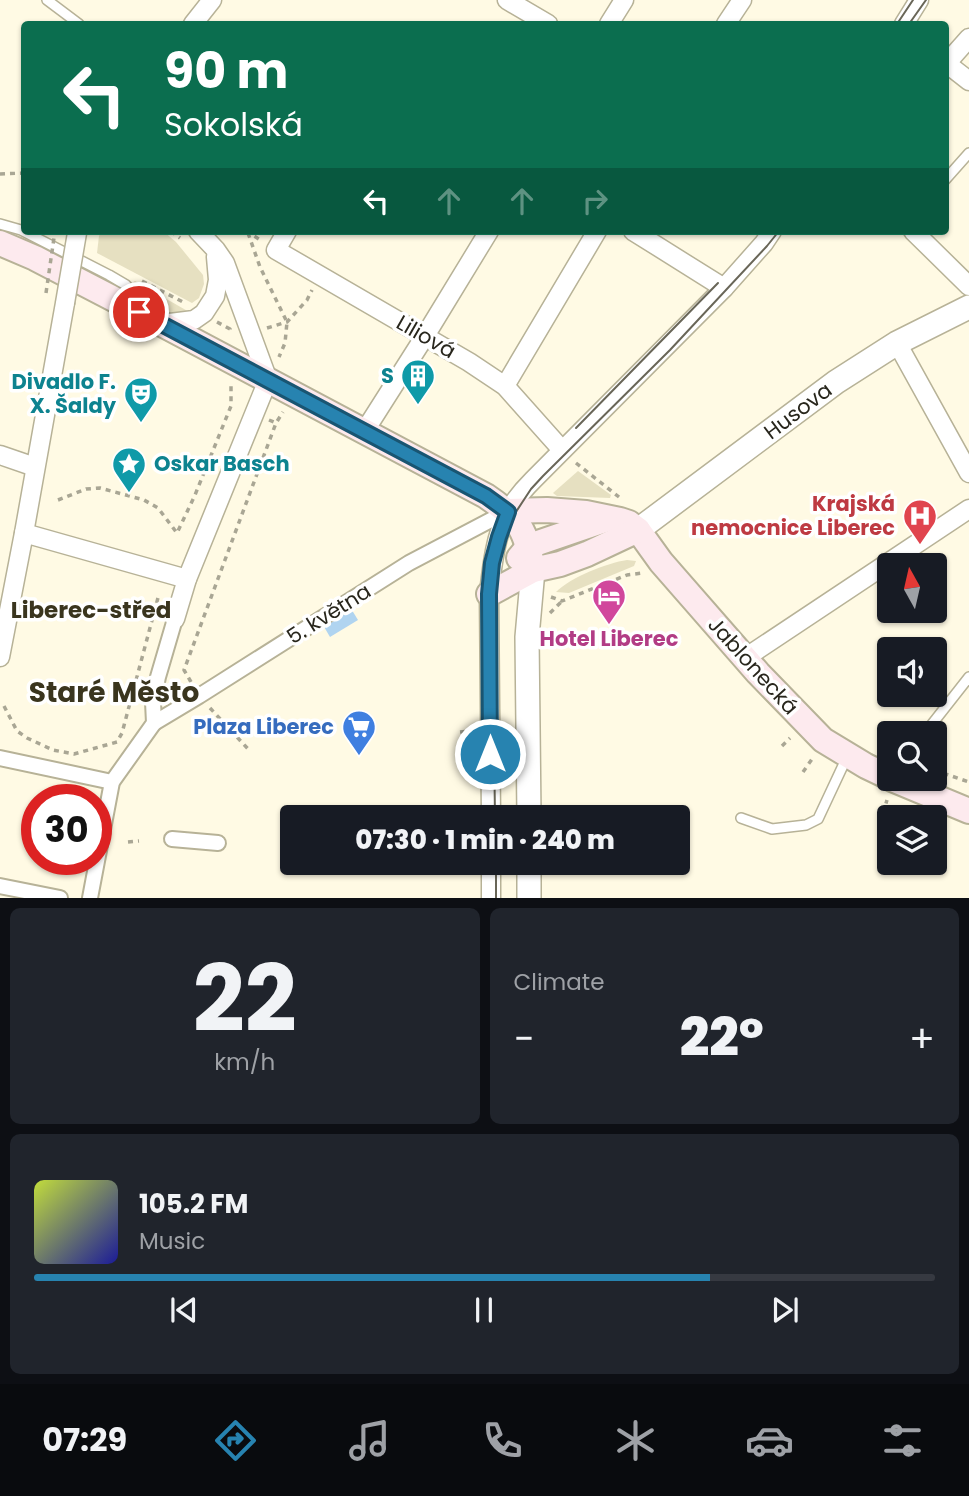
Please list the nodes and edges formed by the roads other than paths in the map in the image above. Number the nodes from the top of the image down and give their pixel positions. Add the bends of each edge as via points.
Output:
1 (47, 0) edge
2 (212, 0) edge
3 (507, 0) edge
4 (624, 0) edge
5 (741, 0) edge
6 (919, 0) edge
7 (75, 21) edge
8 (195, 21) edge
9 (543, 21) edge
10 (611, 21) edge
11 (728, 21) edge
12 (906, 21) edge
13 (969, 37) edge
14 (949, 60) edge
15 (949, 66) edge
16 (969, 81) edge
17 (969, 153) edge
18 (949, 176) edge
19 (0, 224) edge
20 (21, 230) edge
21 (31, 235) edge
22 (76, 235) edge
23 (285, 235) edge
24 (487, 235) edge
25 (595, 235) edge
26 (639, 235) edge
27 (769, 235) edge
28 (917, 235) edge
29 (191, 237) edge
30 (0, 243) edge
31 (216, 250) junction
32 (969, 286) edge
33 (724, 288) junction
34 (969, 307) edge
35 (162, 324) junction
36 (425, 336) junction
37 (897, 343) junction
38 (271, 373) junction
39 (505, 386) junction
40 (364, 432) junction
41 (560, 448) junction
42 (0, 455) edge
43 (35, 467) junction
44 (969, 473) edge
45 (969, 509) edge
46 (508, 512) junction
47 (628, 517) junction
48 (24, 533) junction
49 (531, 569) junction
50 (187, 579) junction
51 (489, 594) junction
52 (175, 619) joint
53 (0, 657) edge
54 (745, 658) junction
55 (969, 677) edge
56 (934, 721) edge
57 (154, 723) junction
58 (848, 755) junction
59 (0, 758) edge
60 (877, 776) edge
61 (112, 782) junction
62 (908, 791) edge
63 (491, 805) edge
64 (528, 805) edge
65 (969, 811) edge
66 (741, 818) dead end
67 (172, 839) dead end
68 (218, 843) dead end
69 (491, 875) edge
70 (529, 875) edge
71 (0, 886) edge
72 (60, 898) edge
73 (90, 898) edge
74 (491, 898) edge
75 (529, 898) edge

1 - 7 lane
2 - 8 street
3 - 9 street
4 - 10 street
5 - 11 street
6 - 12 street
13 - 14 street
15 - 16 street
17 - 18 lane
19 - 20 lane
21 - 35 lane via 126,285
22 - 43 street, bridge
23 - 36 street, Liliová via 276,250
24 - 36 street
25 - 39 street
26 - 33 street
27 - 33 street
28 - 32 street
29 - 31 street
30 - 35 main road
31 - 35 street via 215,296 204,313 194,320
31 - 38 street
33 - 41 street
34 - 37 street, Husova
35 - 38 main road
36 - 39 street, Liliová
36 - 40 street
37 - 44 street
37 - 47 street, Husova
38 - 40 main road
38 - 50 street
39 - 41 street, Liliová
40 - 46 main road
41 - 46 street
42 - 43 street
43 - 48 street
45 - 54 street
46 - 47 main road via 547,510
46 - 49 main road via 520,525
46 - 51 street via 492,563
46 - 57 street, 5. května via 409,563
47 - 49 main road via 587,554
47 - 54 main road, Jablonecká
48 - 50 street
48 - 53 street
49 - 51 main road
49 - 64 street
50 - 52 street
51 - 63 street
52 - 57 street via 158,677
54 - 58 main road, Jablonecká via 823,740
55 - 56 lane
57 - 61 street
58 - 60 main road, Jablonecká
58 - 66 lane via 818,818 806,825 772,829
59 - 61 street
61 - 73 street
62 - 65 main road, Jablonecká
67 - 68 street
69 - 74 street
70 - 75 street
71 - 72 street

